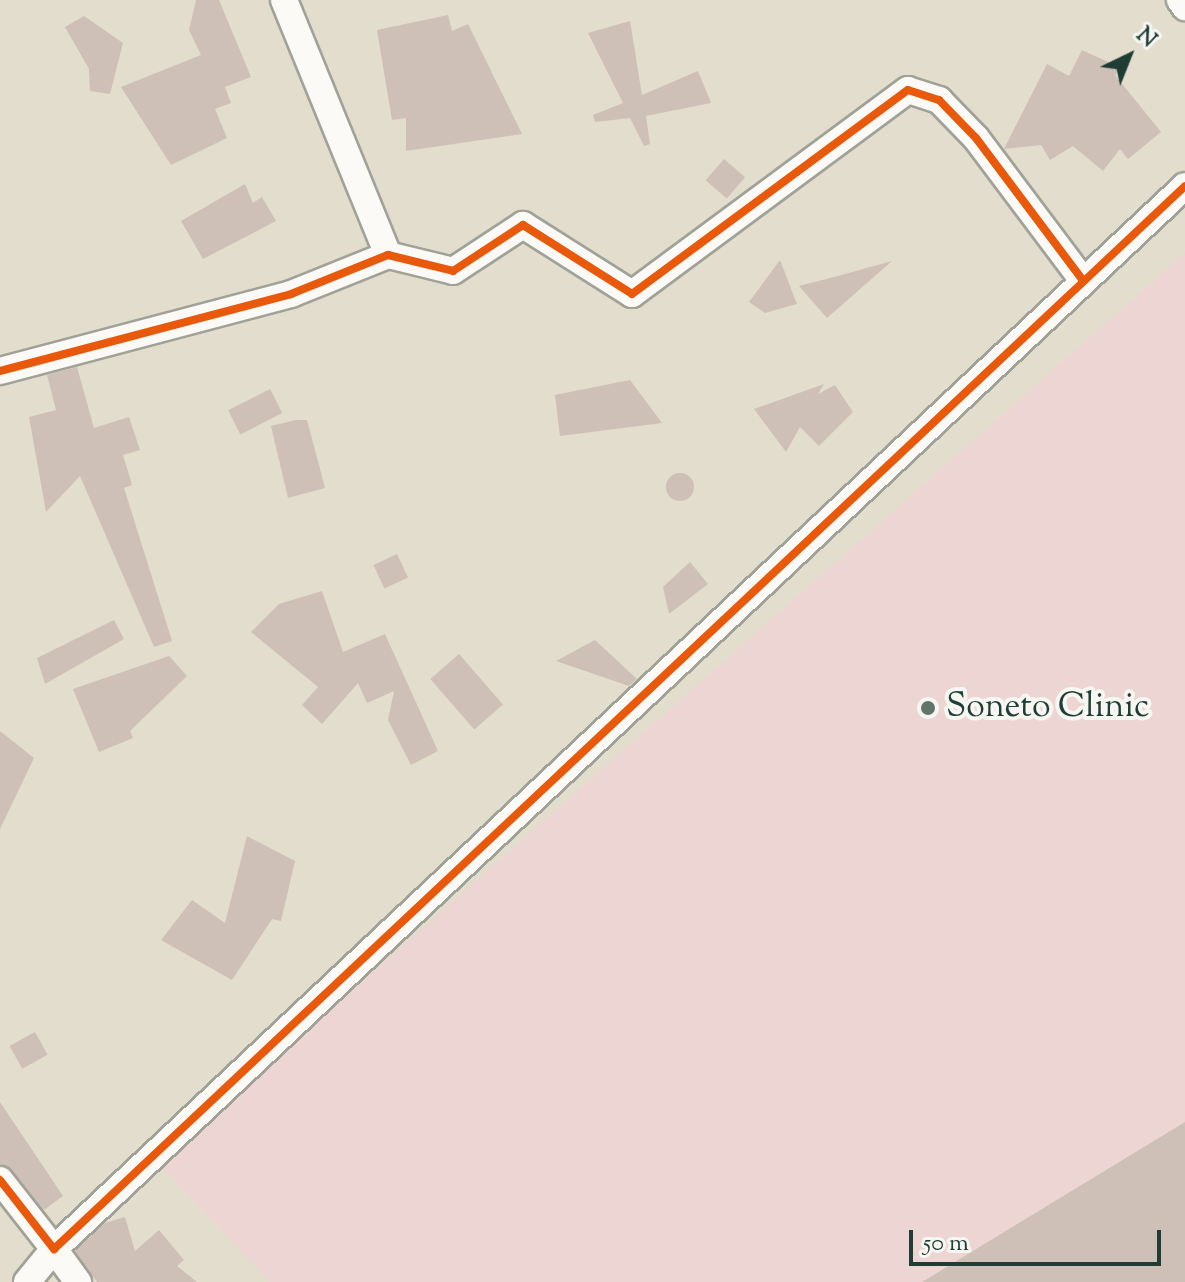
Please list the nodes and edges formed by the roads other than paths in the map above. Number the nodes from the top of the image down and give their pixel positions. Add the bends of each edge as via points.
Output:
1 (284, 0) edge
2 (1180, 0) edge
3 (1185, 7) edge
4 (1185, 186) edge
5 (388, 255) junction
6 (1082, 279) junction
7 (0, 371) edge
8 (0, 1180) edge
9 (54, 1249) junction
10 (27, 1282) edge
11 (78, 1282) edge

1 - 5 street
2 - 3 street
4 - 6 street
5 - 6 street via 453,271 523,225 632,294 908,90 939,100 976,138
5 - 7 street via 291,294
6 - 9 street
8 - 9 street
9 - 10 street
9 - 11 street

